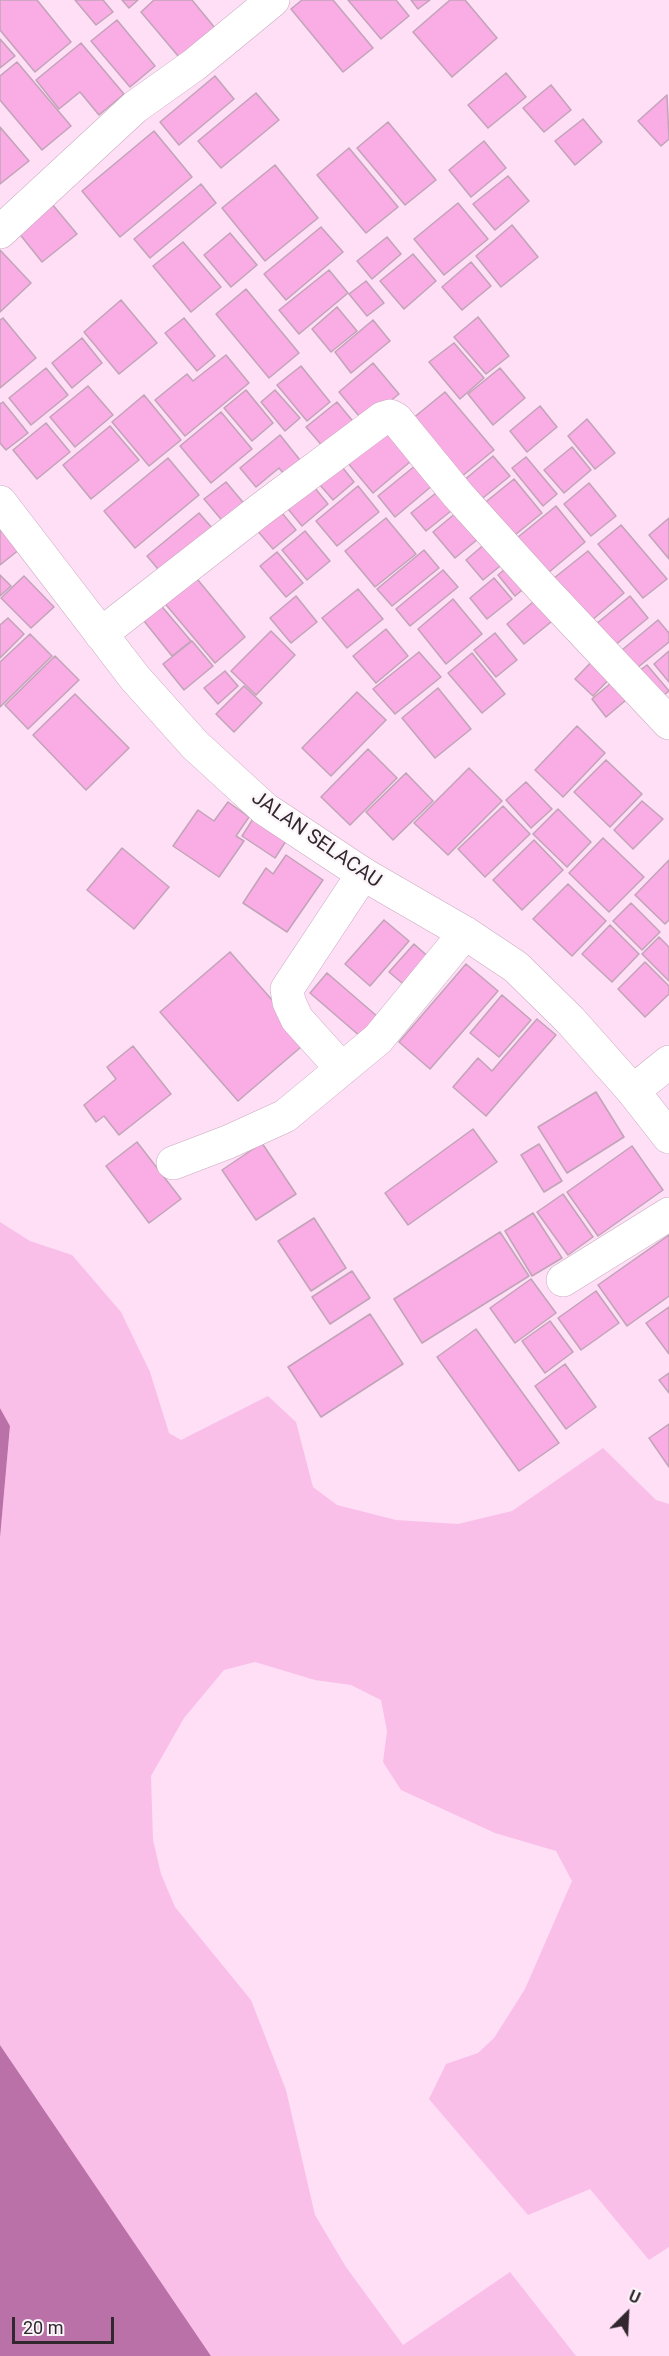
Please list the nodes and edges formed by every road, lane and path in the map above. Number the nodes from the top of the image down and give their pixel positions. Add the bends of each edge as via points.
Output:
1 (273, 0) edge
2 (0, 232) edge
3 (0, 502) edge
4 (101, 634) junction
5 (669, 723) edge
6 (363, 874) junction
7 (465, 933) junction
8 (669, 1062) edge
9 (342, 1069) junction
10 (633, 1091) junction
11 (668, 1135) edge
12 (172, 1163) dead end
13 (669, 1214) edge
14 (563, 1280) dead end

1 - 2 street via 135,107
3 - 4 street, JALAN SELACAU
4 - 5 street via 260,510 390,416 542,588
4 - 6 street, JALAN SELACAU via 195,745 266,809
6 - 7 street, JALAN SELACAU
6 - 9 street via 287,989 297,1019
7 - 9 street via 378,1039
7 - 10 street, JALAN SELACAU via 516,968 570,1020
8 - 10 street
9 - 12 street via 285,1116
10 - 11 street, JALAN SELACAU
13 - 14 street

